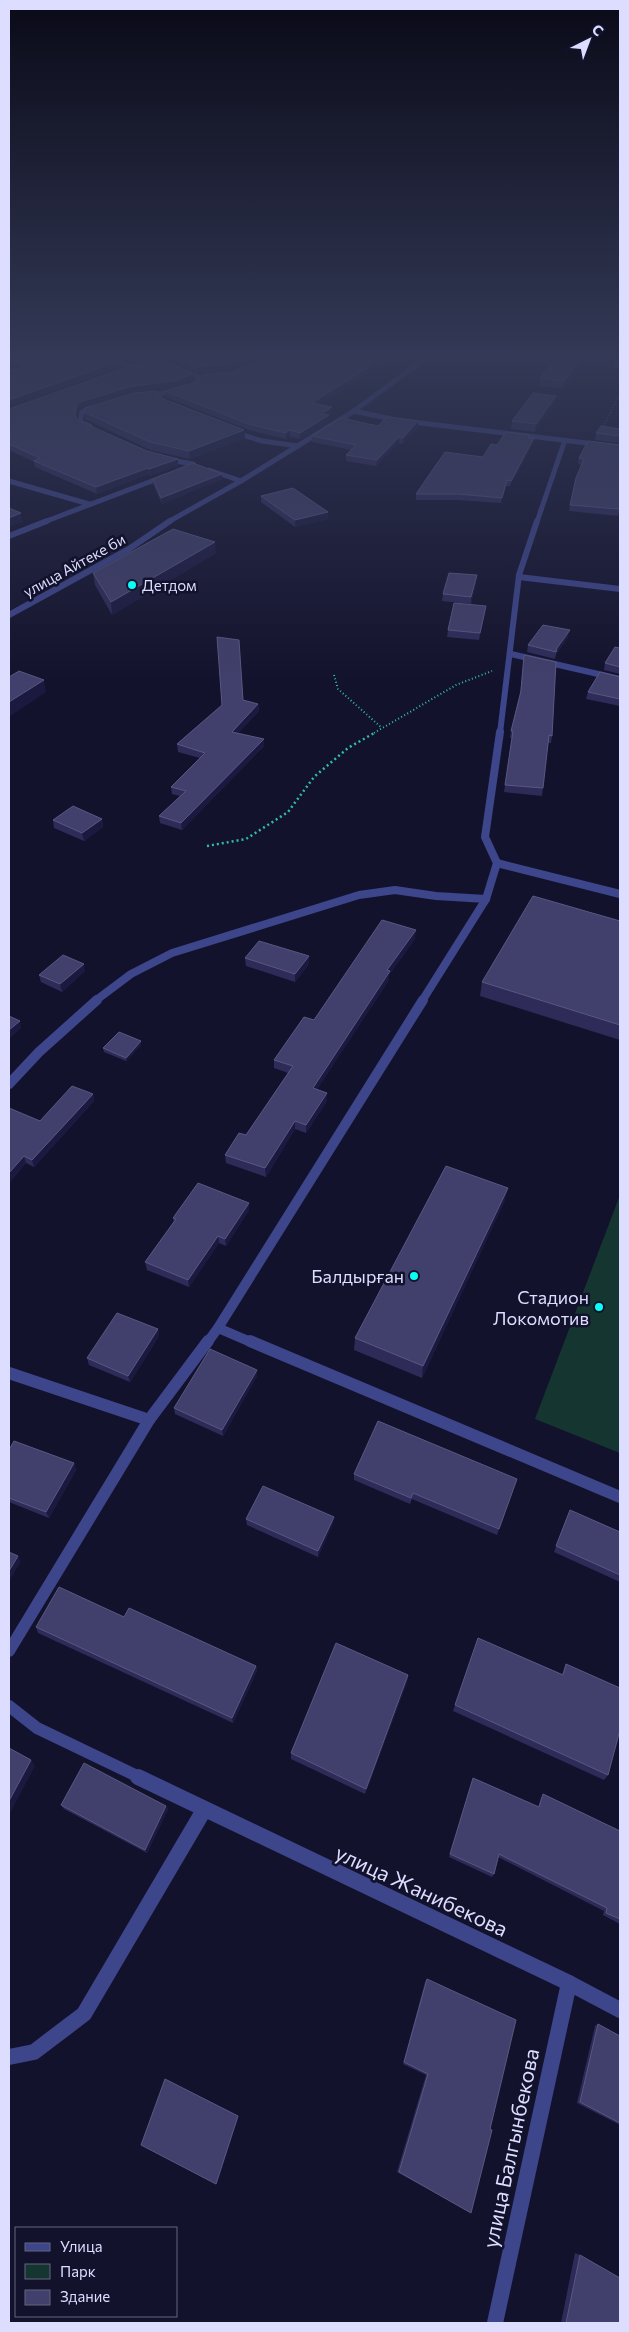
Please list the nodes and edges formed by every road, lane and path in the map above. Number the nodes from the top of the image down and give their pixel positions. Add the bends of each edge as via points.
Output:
1 (189, 466) edge
2 (198, 466) edge
3 (266, 466) edge
4 (556, 466) edge
5 (185, 468) edge
6 (168, 474) edge
7 (9, 481) edge
8 (241, 481) junction
9 (90, 504) junction
10 (9, 536) edge
11 (519, 576) junction
12 (620, 589) edge
13 (9, 615) edge
14 (511, 654) junction
15 (509, 665) junction
16 (334, 675) dead end
17 (620, 678) edge
18 (382, 728) junction
19 (206, 846) dead end
20 (497, 863) junction
21 (620, 894) edge
22 (486, 900) junction
23 (9, 1084) edge
24 (218, 1328) junction
25 (9, 1373) edge
26 (149, 1420) junction
27 (620, 1497) edge
28 (9, 1651) edge
29 (9, 1706) edge
30 (204, 1810) junction
31 (569, 1983) junction
32 (620, 2010) edge
33 (9, 2056) edge
34 (495, 2323) edge

1 - 5 street
2 - 8 street
3 - 8 street, улица Айтеке би
4 - 11 street
6 - 9 street
7 - 9 street
8 - 13 street, улица Айтеке би via 184,512 129,549
9 - 10 street
11 - 12 street
11 - 14 street
14 - 15 street
14 - 17 street
15 - 18 path via 456,685
15 - 20 street via 485,837
16 - 18 path via 338,689
18 - 19 path via 348,748 314,777 288,812 246,839
20 - 21 street
20 - 22 street
22 - 23 street via 395,890 359,895 172,953 131,974 94,1002
22 - 24 street
24 - 26 street
24 - 27 street
25 - 26 street
26 - 28 street
29 - 30 street, улица Жанибекова via 37,1728
30 - 31 street, улица Жанибекова
30 - 33 street via 84,2014 34,2052
31 - 32 street, улица Жанибекова
31 - 34 street, улица Балгынбекова

